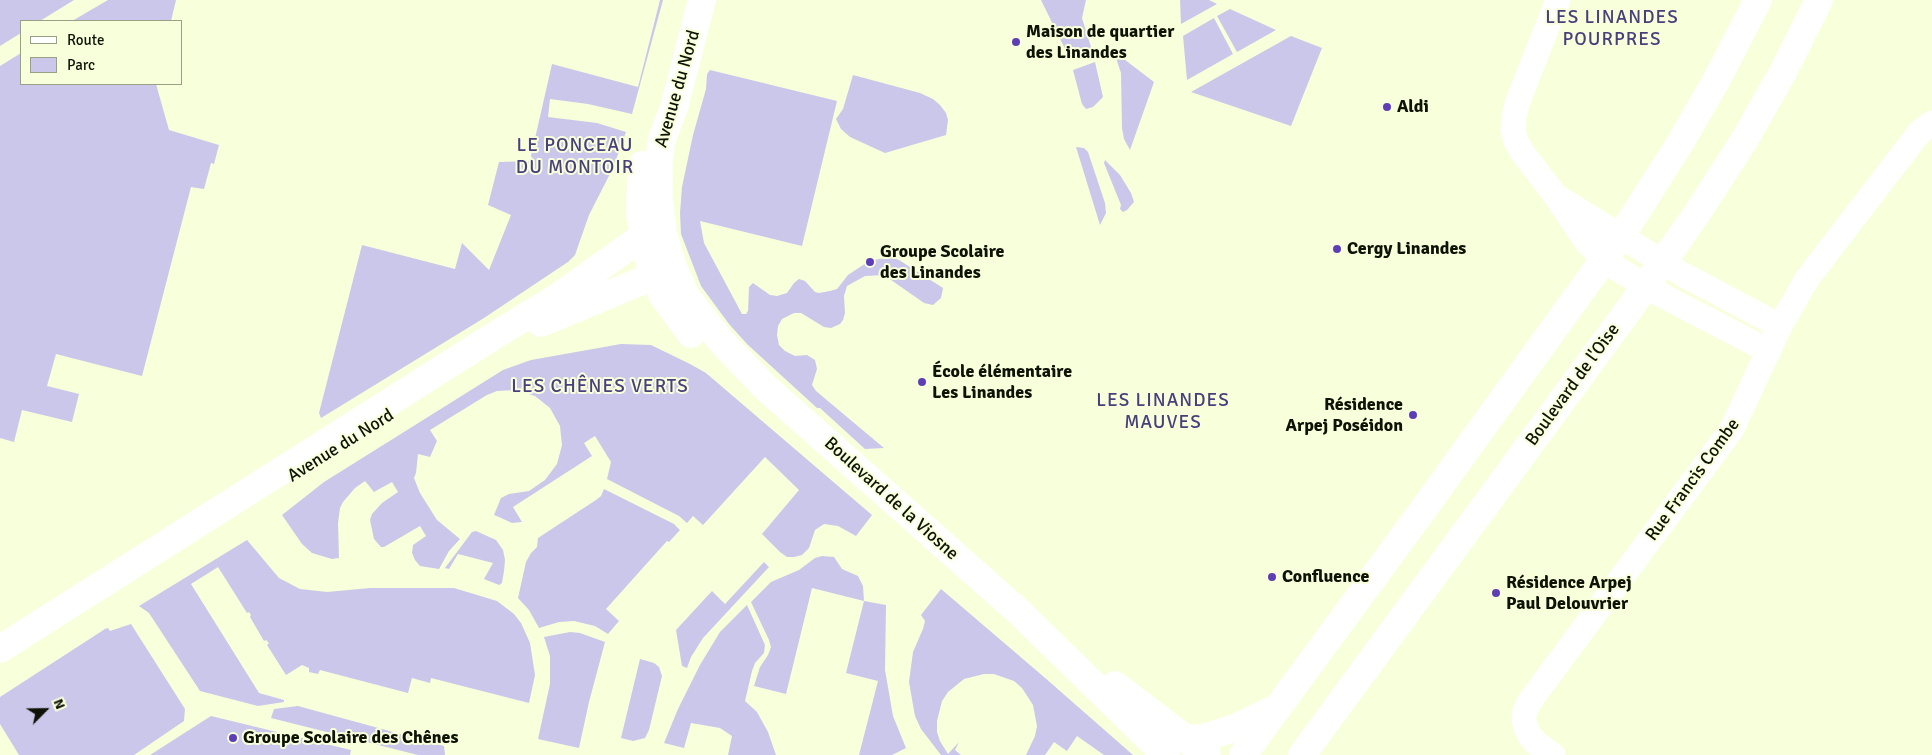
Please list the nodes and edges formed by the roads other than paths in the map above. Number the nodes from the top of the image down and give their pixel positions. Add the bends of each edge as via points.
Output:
1 (684, 0) edge
2 (702, 0) edge
3 (1558, 0) edge
4 (1758, 0) edge
5 (1819, 0) edge
6 (1932, 123) edge
7 (1555, 195) junction
8 (1621, 236) junction
9 (658, 253) junction
10 (1604, 261) junction
11 (1662, 262) junction
12 (1644, 286) junction
13 (1780, 326) junction
14 (1769, 351) junction
15 (0, 649) edge
16 (0, 663) edge
17 (1279, 706) junction
18 (1175, 746) edge
19 (1207, 755) edge
20 (1243, 755) edge
21 (1302, 755) edge
22 (1553, 755) edge

1 - 9 street, Avenue du Nord via 641,167 640,207
2 - 9 street, Avenue du Nord via 674,108 660,147
3 - 7 street via 1518,101 1513,130 1522,152
4 - 8 street via 1679,146
5 - 11 street, Boulevard de l'Oise via 1745,139
6 - 13 street, Rue Francis Combe via 1919,133 1807,278
7 - 8 street
7 - 10 street via 1586,241
8 - 10 street
8 - 11 street
9 - 15 street, Avenue du Nord via 636,242 558,297
9 - 16 street, Avenue du Nord via 618,291 516,335
9 - 18 street, Boulevard de la Viosne via 720,340 765,387
10 - 12 street
10 - 17 street
11 - 12 street, Boulevard de l'Oise
11 - 13 street
12 - 14 street
12 - 21 street, Boulevard de l'Oise
13 - 14 street, Rue Francis Combe
14 - 22 street, Rue Francis Combe via 1732,429 1530,701 1525,711 1526,728 1536,743
17 - 18 street via 1235,728
17 - 20 street
18 - 19 street, Boulevard de la Viosne

